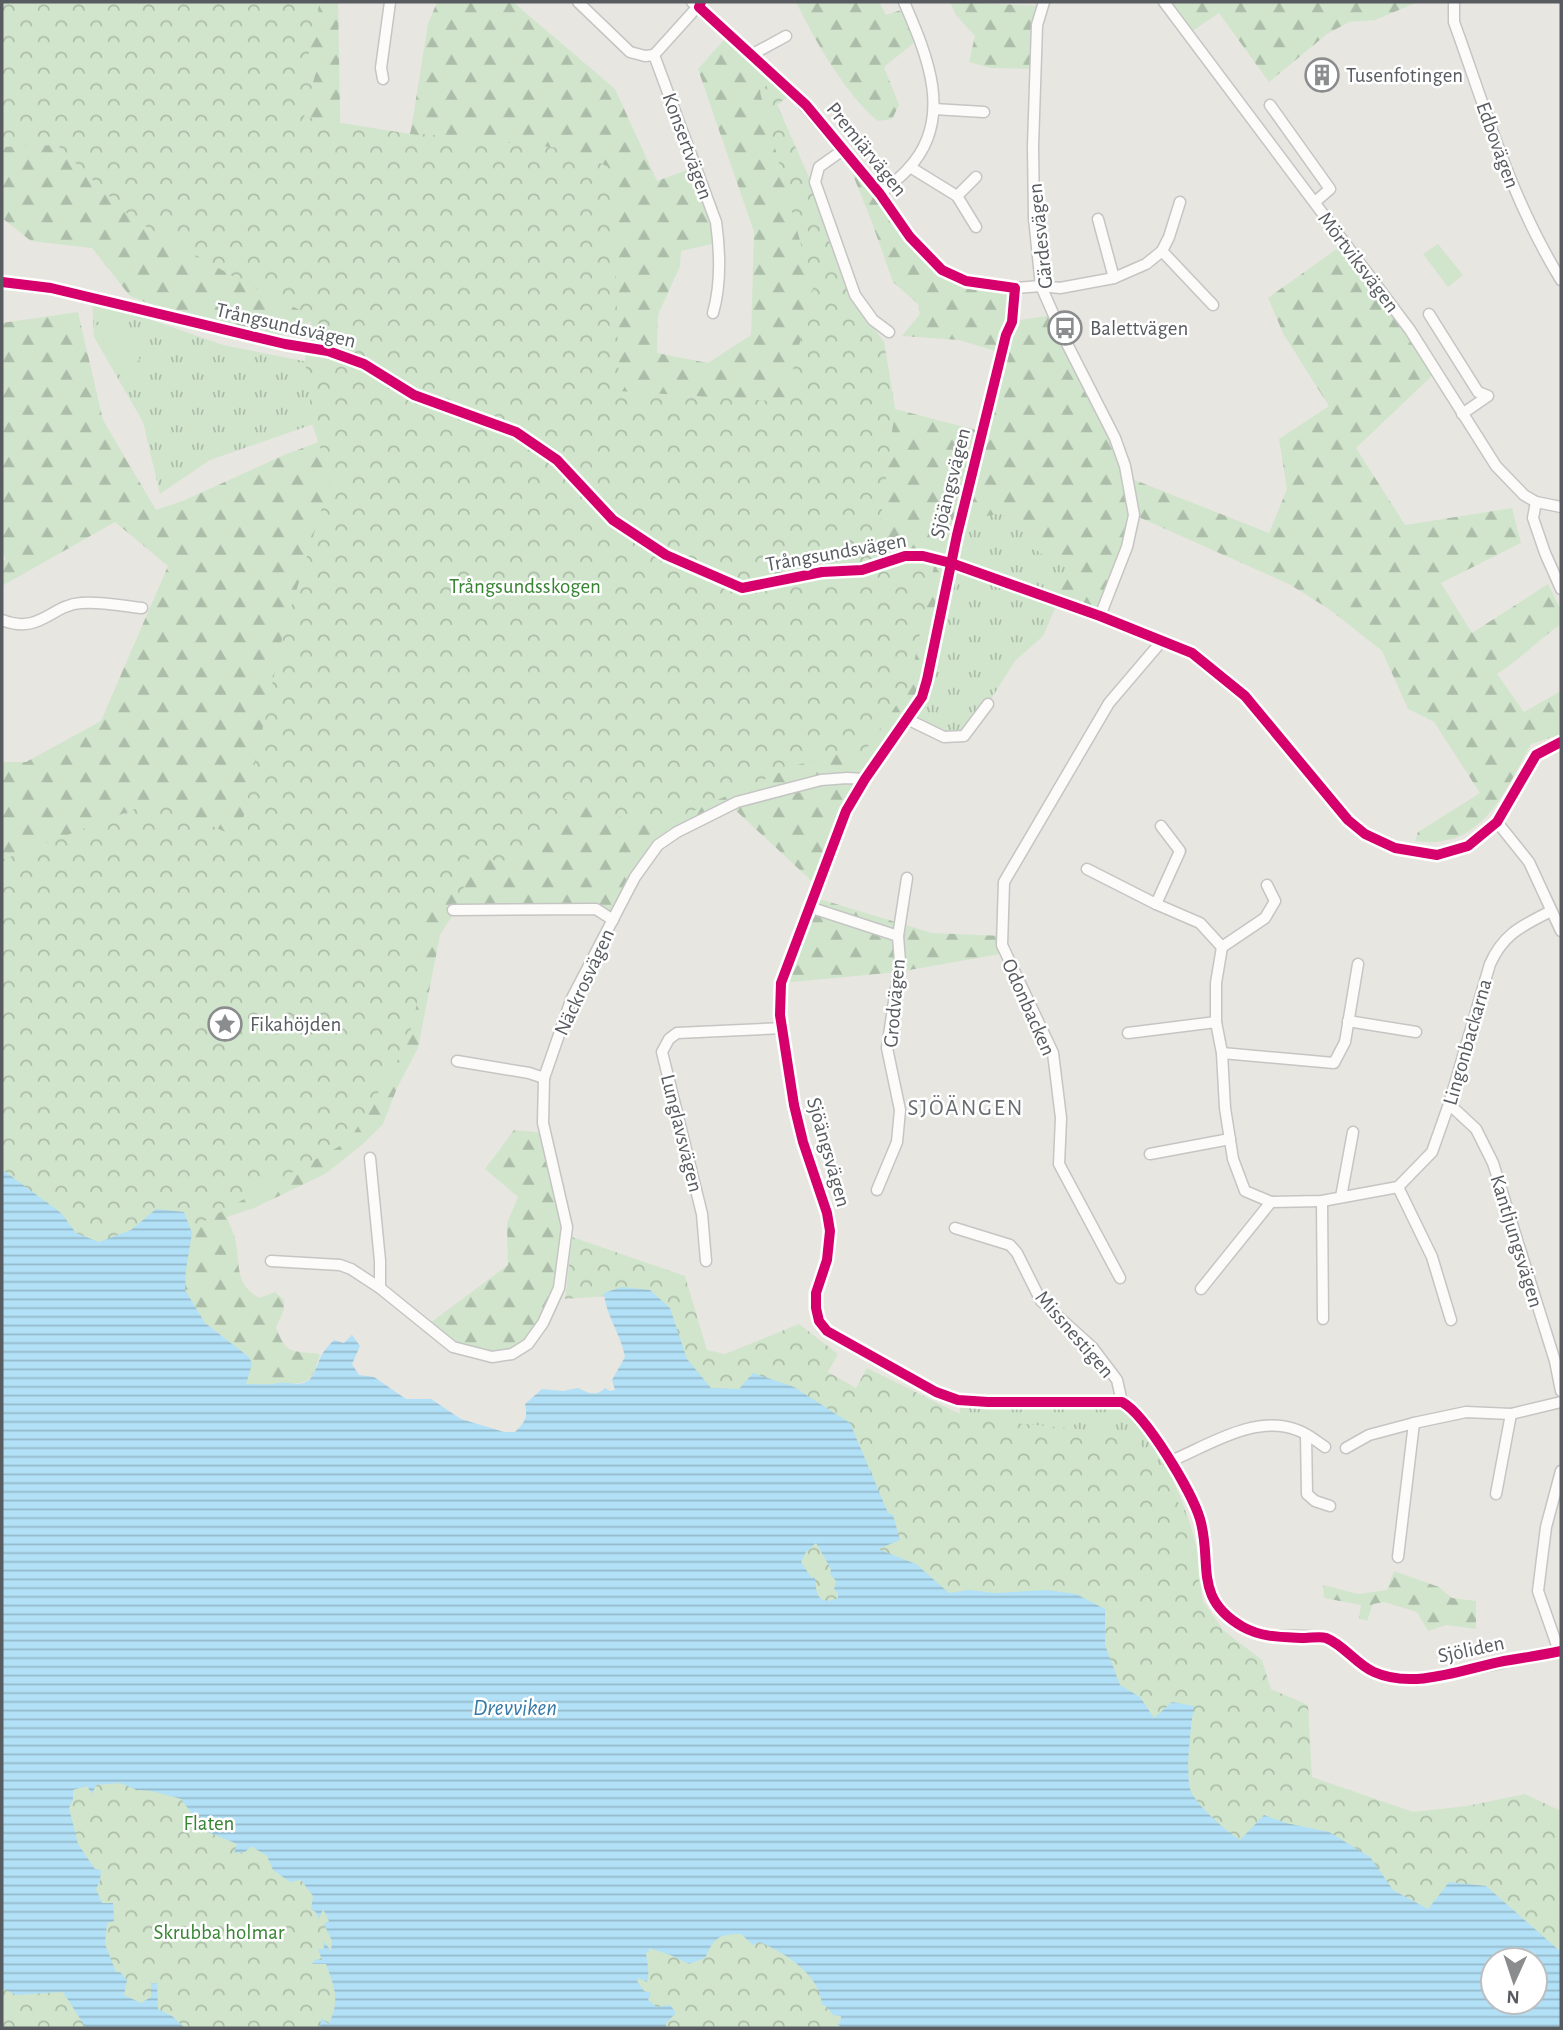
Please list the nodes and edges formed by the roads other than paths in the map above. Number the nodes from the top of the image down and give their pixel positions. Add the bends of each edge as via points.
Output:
1 (390, 2) edge
2 (578, 2) edge
3 (904, 2) edge
4 (1044, 2) edge
5 (1164, 2) edge
6 (1454, 3) edge
7 (697, 4) edge
8 (786, 36) dead end
9 (753, 54) junction
10 (654, 55) junction
11 (383, 79) dead end
12 (1270, 105) dead end
13 (934, 109) junction
14 (984, 111) dead end
15 (843, 150) junction
16 (910, 167) junction
17 (976, 177) dead end
18 (880, 194) junction
19 (957, 195) junction
20 (1180, 202) dead end
21 (1315, 202) junction
22 (1098, 219) dead end
23 (976, 228) dead end
24 (1162, 251) junction
25 (1114, 278) junction
26 (1561, 280) edge
27 (2, 282) edge
28 (1041, 286) junction
29 (1213, 305) dead end
30 (713, 313) dead end
31 (1429, 314) dead end
32 (1012, 321) dead end
33 (889, 332) dead end
34 (1462, 414) junction
35 (1536, 502) junction
36 (1561, 507) edge
37 (951, 563) junction
38 (1561, 589) edge
39 (142, 608) dead end
40 (1100, 616) junction
41 (2, 620) edge
42 (1161, 642) junction
43 (988, 704) dead end
44 (907, 719) junction
45 (1561, 742) edge
46 (865, 779) junction
47 (1497, 822) junction
48 (1161, 826) dead end
49 (1087, 869) dead end
50 (907, 878) dead end
51 (1267, 885) dead end
52 (1156, 904) junction
53 (809, 907) junction
54 (453, 910) dead end
55 (1551, 911) junction
56 (614, 920) junction
57 (1561, 931) edge
58 (898, 936) junction
59 (1222, 947) junction
60 (1358, 964) dead end
61 (1348, 1021) junction
62 (1216, 1022) junction
63 (783, 1028) junction
64 (1416, 1032) dead end
65 (1128, 1033) dead end
66 (1222, 1053) junction
67 (457, 1061) dead end
68 (544, 1078) junction
69 (1449, 1104) junction
70 (1353, 1132) dead end
71 (1230, 1139) junction
72 (1150, 1154) dead end
73 (370, 1158) dead end
74 (1398, 1187) junction
75 (877, 1190) dead end
76 (1341, 1197) junction
77 (1322, 1201) junction
78 (1271, 1202) junction
79 (955, 1228) dead end
80 (271, 1261) dead end
81 (706, 1261) dead end
82 (1120, 1278) dead end
83 (380, 1288) junction
84 (1201, 1289) dead end
85 (1323, 1319) dead end
86 (1451, 1320) dead end
87 (1561, 1391) edge
88 (1122, 1402) junction
89 (1561, 1402) edge
90 (1511, 1414) junction
91 (1414, 1423) junction
92 (1306, 1435) junction
93 (1325, 1447) dead end
94 (1346, 1448) dead end
95 (1171, 1461) junction
96 (1561, 1471) edge
97 (1496, 1493) dead end
98 (1330, 1506) dead end
99 (1398, 1557) dead end
100 (1560, 1651) edge
101 (1359, 1662) dead end
102 (1387, 1677) dead end

1 - 11 street
2 - 10 street via 630,52
3 - 13 street via 934,83
4 - 28 street, Gärdesvägen via 1037,25 1033,146
5 - 21 street, Mörtviksvägen
6 - 26 street, Edbovägen via 1454,22 1500,158
7 - 9 street, Premiärvägen
7 - 10 street
8 - 9 street
9 - 15 street, Premiärvägen via 800,99
10 - 30 street, Konsertvägen via 716,222 718,298
12 - 21 street via 1330,189
13 - 14 street
13 - 16 street via 927,140
15 - 18 street, Premiärvägen
15 - 33 street, Premiärvägen via 819,167 815,182 855,295 873,320
16 - 18 street
16 - 19 street
17 - 19 street
18 - 28 street, Premiärvägen via 910,237 942,270 987,286
19 - 23 street
20 - 24 street
21 - 34 street, Mörtviksvägen via 1410,330
22 - 25 street
24 - 25 street
24 - 29 street
25 - 28 street via 1060,288
27 - 37 street, Trångsundsvägen via 51,288 328,351 364,364 414,395 516,432 557,460 613,520 666,555 742,588 822,572 862,570 905,556
28 - 40 street, Gärdesvägen via 1115,438 1134,515 1127,547
31 - 34 street via 1478,392 1488,396
32 - 37 street, Sjöängsvägen
34 - 35 street, Mörtviksvägen via 1496,466
35 - 36 street, Mörtviksvägen
35 - 38 street via 1533,518
37 - 40 street, Trångsundsvägen
37 - 44 street, Sjöängsvägen via 927,680
39 - 41 street via 78,603 43,620 18,624
40 - 42 street, Trångsundsvägen
42 - 47 street, Trångsundsvägen via 1192,653 1245,696 1339,811 1365,834 1395,848 1437,855 1468,846
42 - 82 street, Odonbacken via 1109,703 1004,882 1002,945 1053,1054 1061,1118 1059,1164
43 - 44 street via 964,736 944,737
44 - 46 street, Sjöängsvägen
45 - 47 street, Trångsundsvägen via 1536,755
46 - 53 street, Sjöängsvägen via 846,811
46 - 56 street, Näckrosvägen via 821,780 768,792 677,832 658,845 635,877
47 - 55 street via 1529,862
48 - 52 street via 1181,851
49 - 52 street
50 - 58 street, Grodvägen
51 - 59 street via 1275,901 1265,918
52 - 59 street via 1200,923
53 - 58 street, Grodvägen
53 - 63 street, Sjöängsvägen via 781,983
54 - 56 street via 596,909
55 - 57 street
55 - 69 street, Lingonbackarna via 1513,931 1497,947
56 - 68 street, Näckrosvägen via 571,1000
58 - 75 street, Grodvägen via 900,962 887,1048 900,1110 897,1142
59 - 62 street
60 - 61 street
61 - 64 street
61 - 66 street via 1345,1042 1334,1063
62 - 65 street
62 - 66 street
63 - 81 street, Lunglavsvägen via 677,1033 662,1052 702,1214
63 - 88 street, Sjöängsvägen via 794,1105 830,1231 816,1293 819,1321 827,1331 936,1392 958,1399
66 - 71 street
67 - 68 street
68 - 83 street, Näckrosvägen via 543,1124 567,1227 559,1288 527,1344 512,1354 492,1357 453,1347
69 - 74 street, Lingonbackarna via 1432,1152
69 - 87 street, Kantljungsvägen via 1476,1129 1493,1163
70 - 76 street
71 - 72 street
71 - 78 street via 1245,1191
73 - 83 street
74 - 76 street
74 - 86 street via 1432,1257
76 - 77 street
77 - 78 street
77 - 85 street
78 - 84 street
79 - 88 street, Missnestigen via 1010,1245 1041,1301 1092,1347 1115,1377
80 - 83 street, Näckrosvägen via 340,1265
88 - 95 street via 1132,1408
89 - 90 street
90 - 91 street via 1466,1412
90 - 97 street
91 - 94 street via 1369,1435
91 - 99 street
92 - 93 street
92 - 95 street via 1297,1429 1263,1424
92 - 98 street via 1307,1493
95 - 101 street via 1202,1523 1210,1592 1224,1613 1264,1636 1326,1638
96 - 100 street via 1546,1527 1538,1591
100 - 102 street, Sjöliden via 1417,1679

